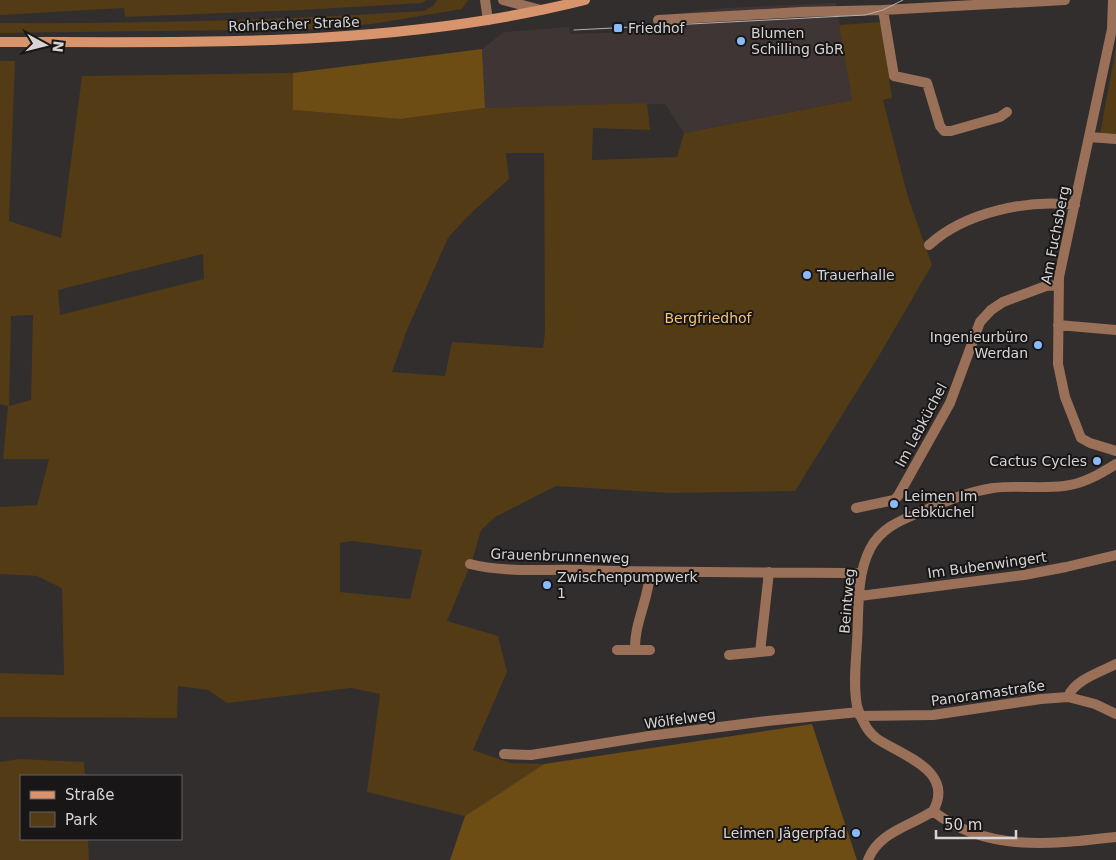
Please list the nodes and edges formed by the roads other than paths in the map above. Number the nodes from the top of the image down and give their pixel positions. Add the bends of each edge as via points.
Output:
1 (485, 0) edge
2 (503, 0) edge
3 (585, 0) edge
4 (1065, 0) edge
5 (1113, 0) edge
6 (925, 4) edge
7 (542, 10) junction
8 (883, 10) junction
9 (488, 20) junction
10 (658, 20) dead end
11 (0, 42) edge
12 (1007, 112) dead end
13 (1090, 137) junction
14 (1116, 139) edge
15 (1075, 206) junction
16 (930, 245) dead end
17 (1058, 285) junction
18 (1058, 325) junction
19 (1116, 330) edge
20 (1116, 451) edge
21 (1116, 464) edge
22 (856, 508) dead end
23 (1116, 555) edge
24 (470, 564) dead end
25 (650, 572) junction
26 (770, 572) junction
27 (862, 573) junction
28 (860, 596) junction
29 (617, 650) dead end
30 (635, 650) junction
31 (650, 650) dead end
32 (730, 654) dead end
33 (1116, 664) edge
34 (1068, 697) junction
35 (860, 714) junction
36 (1116, 714) edge
37 (504, 754) dead end
38 (933, 811) junction
39 (1116, 837) edge
40 (868, 860) edge

1 - 9 street
2 - 7 street
3 - 7 main road, Rohrbacher Straße
4 - 6 street
5 - 13 street, Am Fuchsberg via 1112,30
6 - 8 street
7 - 9 main road, Rohrbacher Straße
8 - 10 street
8 - 12 street via 894,76 927,83 944,131 1000,117
9 - 11 main road, Rohrbacher Straße via 414,31 329,38
13 - 14 street
13 - 15 street, Am Fuchsberg
15 - 16 street via 1051,203 992,212 959,225
15 - 17 street, Am Fuchsberg
17 - 18 street, Am Fuchsberg
17 - 22 street, Im Lebküchel via 1046,286 1003,302 982,319 950,403 898,496 894,500
18 - 19 street
18 - 20 street, Am Fuchsberg via 1059,371 1077,430 1087,442
21 - 27 street, Beintweg via 1071,485 995,488 945,501 898,522 882,534 871,548
23 - 28 street, Im Bubenwingert via 1024,575
24 - 25 street, Grauenbrunnenweg via 504,570
25 - 26 street, Grauenbrunnenweg
25 - 30 street
26 - 27 street, Grauenbrunnenweg
26 - 32 street via 765,651
27 - 28 street, Beintweg
28 - 35 street, Beintweg via 856,680
29 - 30 street
30 - 31 street
33 - 34 street via 1081,682
34 - 35 street, Panoramastraße via 934,715
34 - 36 street, Panoramastraße
35 - 37 street, Wölfelweg via 758,722 537,754
35 - 38 street via 875,738 928,769 938,790
38 - 39 street via 972,834 1007,842 1058,843
38 - 40 street via 882,839

